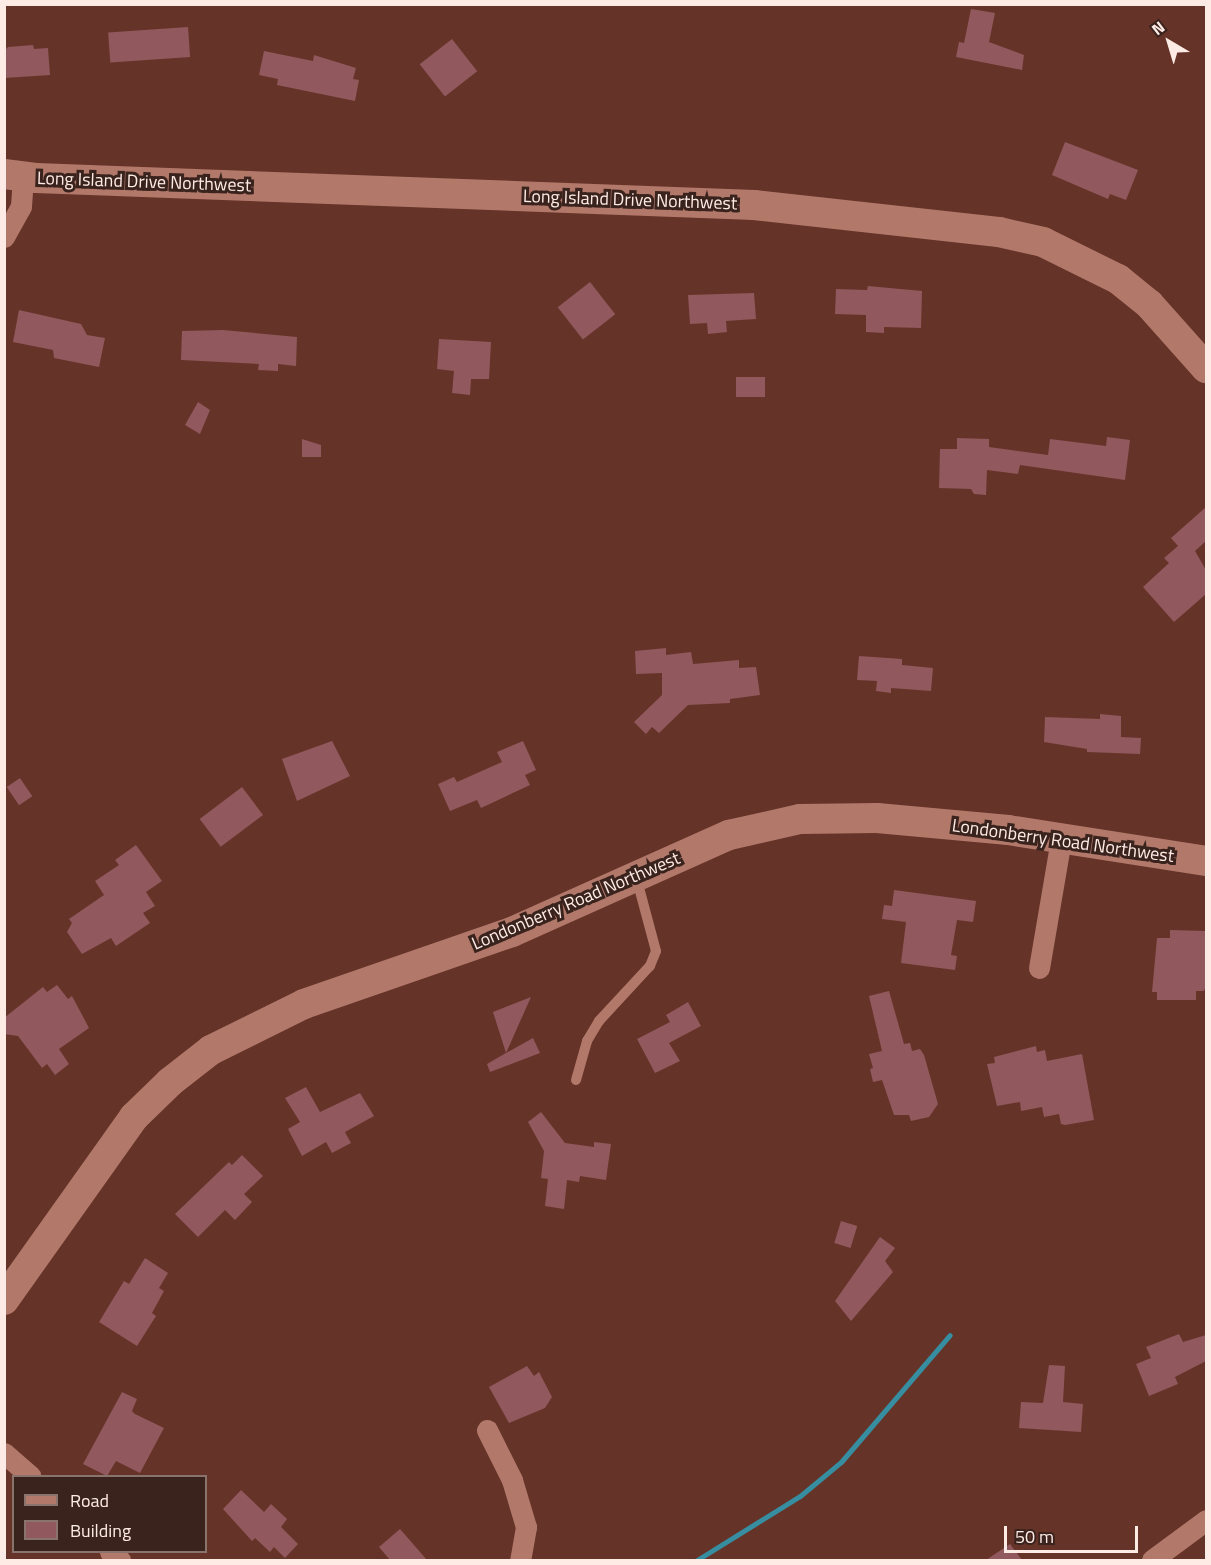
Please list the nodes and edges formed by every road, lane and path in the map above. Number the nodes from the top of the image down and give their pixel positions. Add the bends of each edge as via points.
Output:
1 (14, 175) edge
2 (4, 237) edge
3 (1206, 368) edge
4 (1061, 838) junction
5 (1206, 861) edge
6 (636, 877) junction
7 (1039, 968) dead end
8 (576, 1080) dead end
9 (4, 1300) edge
10 (487, 1430) dead end
11 (4, 1453) edge
12 (29, 1475) edge
13 (1206, 1520) edge
14 (520, 1560) edge
15 (1152, 1560) edge

1 - 2 street via 21,206
1 - 3 street, Long Island Drive Northwest via 754,205 999,232 1043,242 1118,279 1149,304
4 - 5 street, Londonberry Road Northwest
4 - 6 street, Londonberry Road Northwest via 877,818 800,819 729,835
4 - 7 street
6 - 8 lane via 656,951 650,966 598,1021 587,1041
6 - 9 street, Londonberry Road Northwest via 512,932 304,1004 211,1050 134,1117
10 - 14 street via 512,1480 526,1527
11 - 12 street
13 - 15 street

